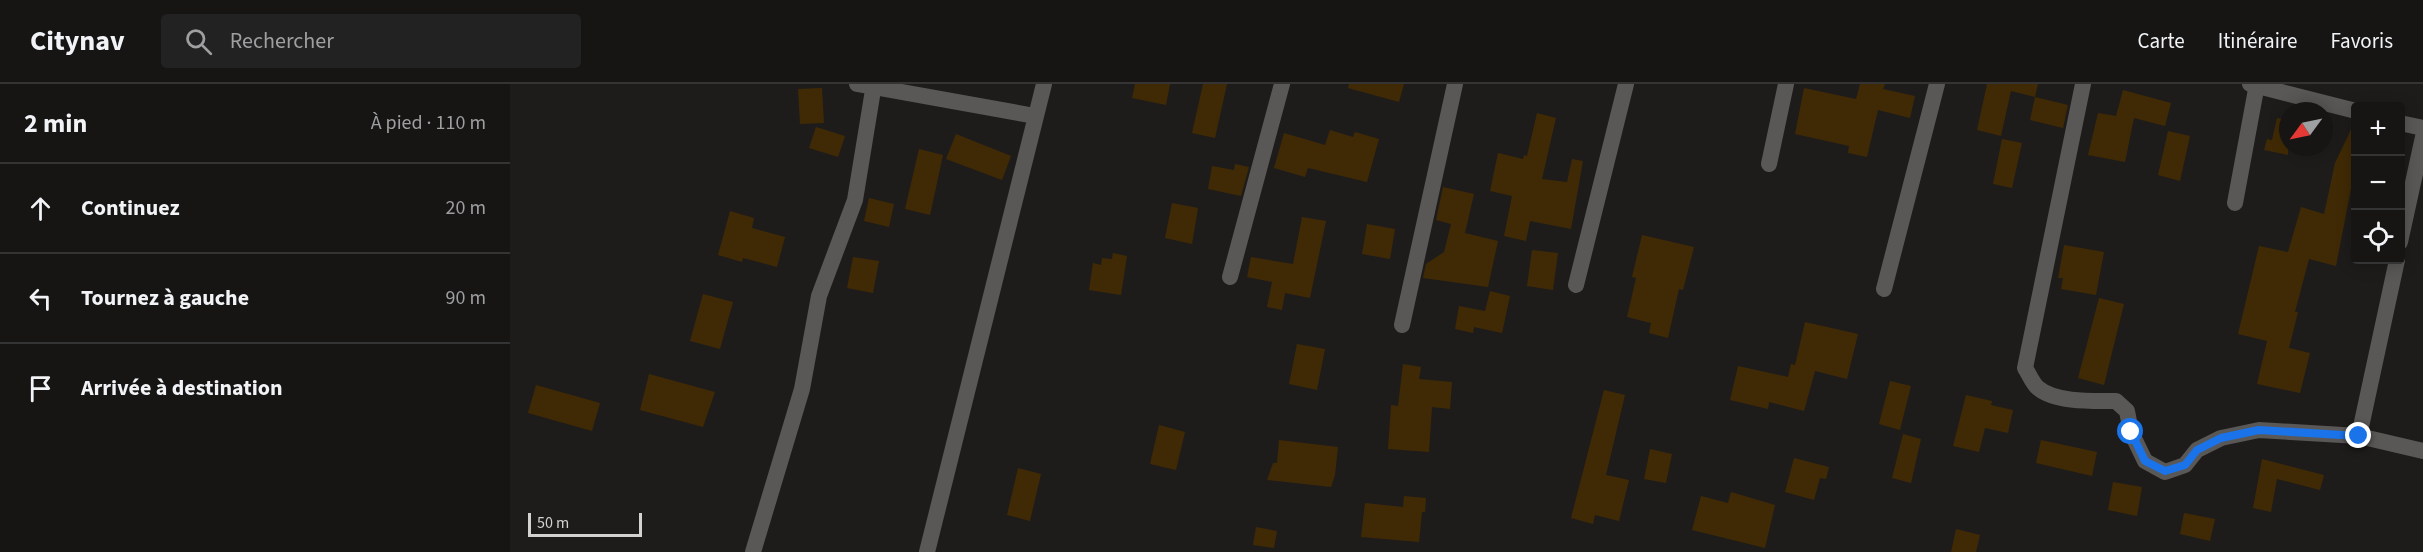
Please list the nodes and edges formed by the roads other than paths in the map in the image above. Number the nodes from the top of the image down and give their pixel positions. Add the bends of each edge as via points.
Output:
1 (1044, 84) edge
2 (1282, 84) edge
3 (1455, 84) edge
4 (1626, 84) edge
5 (1786, 84) edge
6 (1937, 84) edge
7 (2083, 84) edge
8 (2254, 84) edge
9 (868, 85) edge
10 (2351, 110) edge
11 (1035, 116) junction
12 (2405, 124) edge
13 (2423, 128) edge
14 (2423, 137) edge
15 (1769, 164) dead end
16 (2235, 203) dead end
17 (2405, 219) edge
18 (2396, 264) edge
19 (1230, 277) dead end
20 (1576, 285) dead end
21 (1884, 289) dead end
22 (1402, 324) dead end
23 (2359, 436) junction
24 (2423, 451) edge
25 (753, 552) edge
26 (927, 552) edge

1 - 11 street
2 - 19 street
3 - 22 street
4 - 20 street
5 - 15 street
6 - 21 street
7 - 23 street via 2025,368 2038,388 2060,398 2116,401 2127,411 2131,432 2145,461 2165,471 2185,465 2197,450 2221,438 2259,430
8 - 10 street
8 - 16 street
9 - 11 street
9 - 25 street via 855,200 819,296 802,390
11 - 26 street
12 - 13 street
14 - 17 street
18 - 23 street
23 - 24 street

